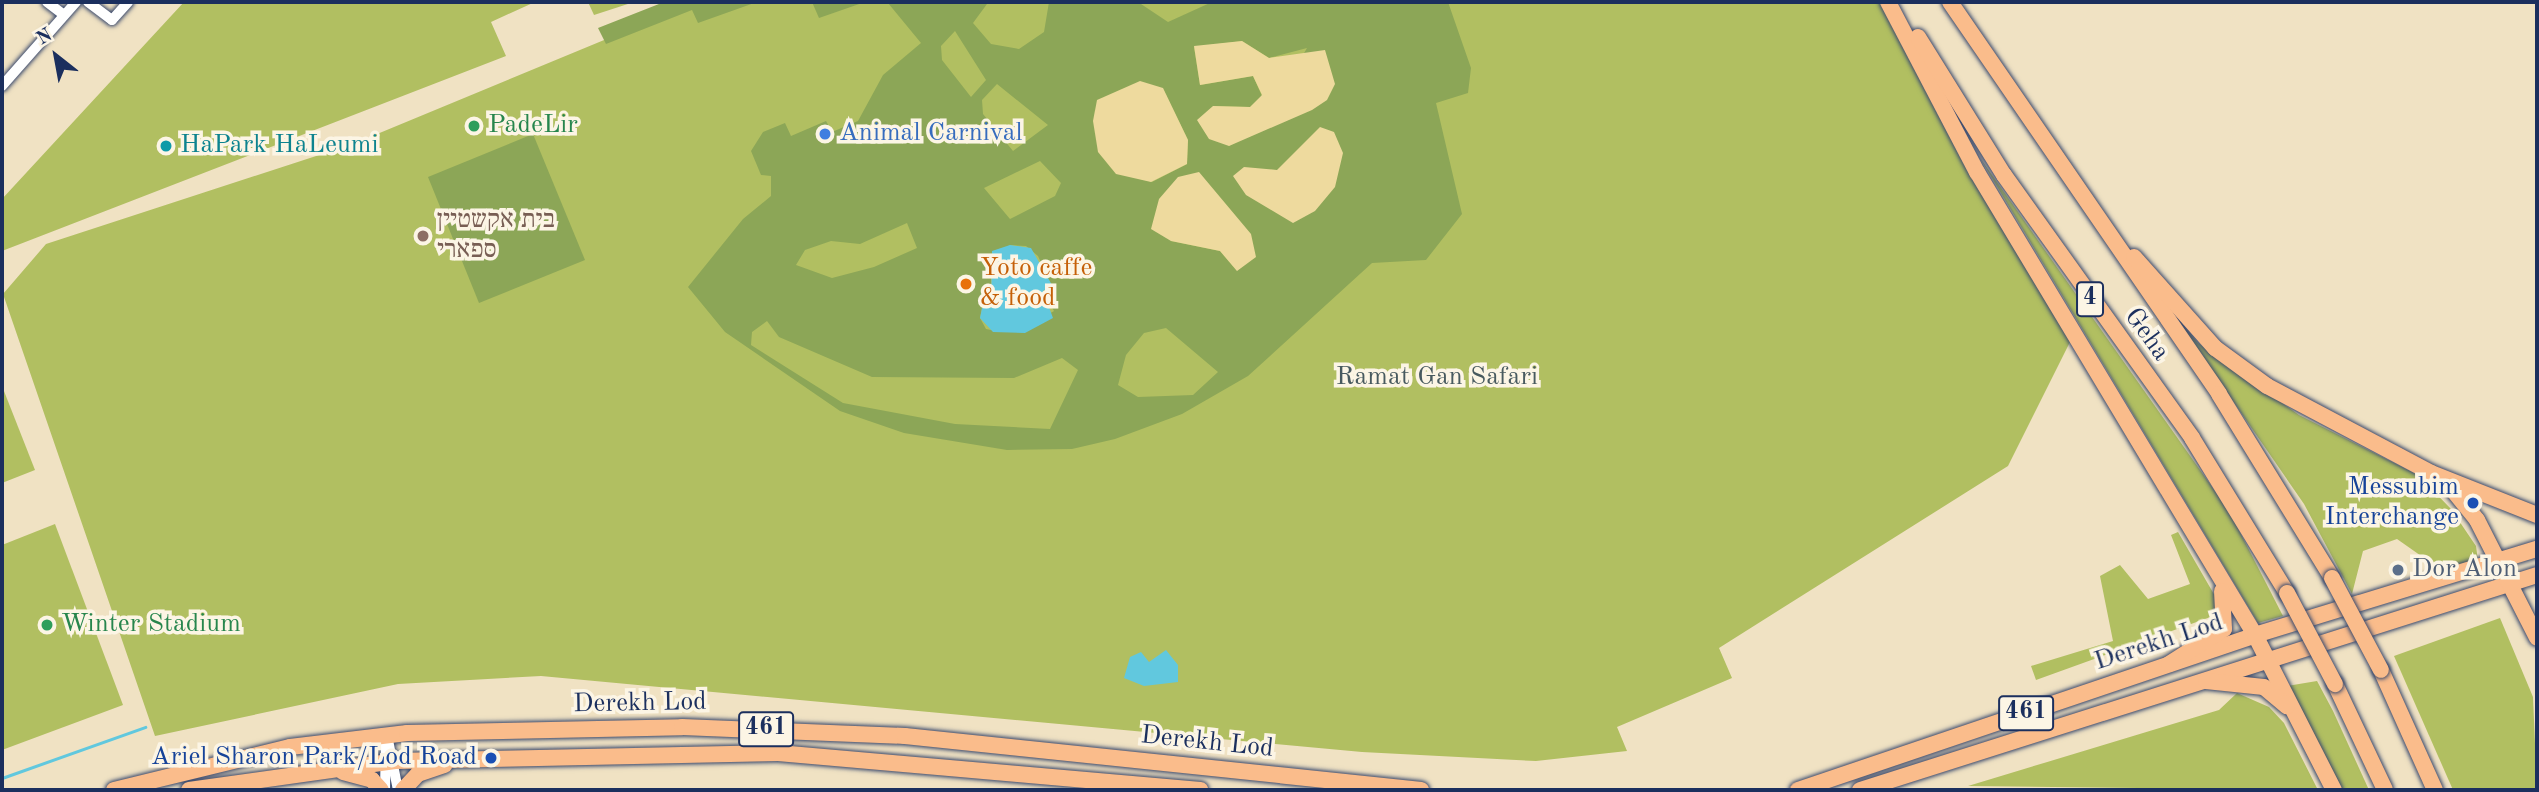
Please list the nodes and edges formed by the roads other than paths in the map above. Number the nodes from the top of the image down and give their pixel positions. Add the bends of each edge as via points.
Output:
1 (47, 2) edge
2 (76, 2) edge
3 (88, 2) edge
4 (128, 2) edge
5 (1888, 2) edge
6 (1897, 2) edge
7 (1950, 2) edge
8 (64, 15) junction
9 (2, 86) edge
10 (2036, 135) junction
11 (2151, 460) junction
12 (2431, 473) junction
13 (2537, 515) edge
14 (2537, 549) edge
15 (2501, 560) junction
16 (2537, 575) edge
17 (2512, 583) junction
18 (2255, 635) junction
19 (2537, 638) edge
20 (2268, 661) junction
21 (2169, 664) junction
22 (2206, 681) junction
23 (2296, 718) junction
24 (387, 735) junction
25 (467, 758) junction
26 (388, 762) junction
27 (330, 769) junction
28 (114, 790) edge
29 (189, 790) edge
30 (383, 790) edge
31 (401, 790) edge
32 (1200, 790) edge
33 (1421, 790) edge
34 (1798, 790) edge
35 (1860, 790) edge
36 (2334, 790) edge
37 (2385, 790) edge
38 (2435, 790) edge

1 - 8 street
2 - 8 street
3 - 4 street via 112,20
5 - 11 main road via 1977,172
6 - 37 main road, Geha / 4, bridge via 2004,175 2192,438 2287,593
7 - 10 main road, Geha / 4
8 - 9 street
10 - 12 main road via 2215,348 2298,406
10 - 38 main road, Geha / 4, bridge via 2219,394 2332,578 2381,670
11 - 18 main road
11 - 21 main road via 2228,609 2224,629
12 - 13 main road
12 - 15 main road via 2462,498
14 - 15 main road, Derekh Lod / 461
15 - 17 main road
15 - 18 main road, Derekh Lod / 461
16 - 17 main road, Derekh Lod / 461
17 - 19 main road
17 - 20 main road, Derekh Lod / 461
18 - 20 main road
18 - 21 main road, Derekh Lod / 461
20 - 22 main road, Derekh Lod / 461
20 - 23 main road
21 - 34 main road, Derekh Lod / 461
22 - 23 main road via 2264,687
22 - 35 main road, Derekh Lod / 461
23 - 36 main road
24 - 26 street
24 - 28 main road, Derekh Lod / 461 via 290,747
24 - 33 main road, Derekh Lod / 461 via 682,727 829,732
25 - 26 main road, Derekh Lod / 461
25 - 31 main road via 418,774
25 - 32 main road, Derekh Lod / 461 via 850,756
26 - 27 main road, Derekh Lod / 461
26 - 30 street
26 - 31 street
27 - 29 main road, Derekh Lod / 461
27 - 30 main road via 362,776

